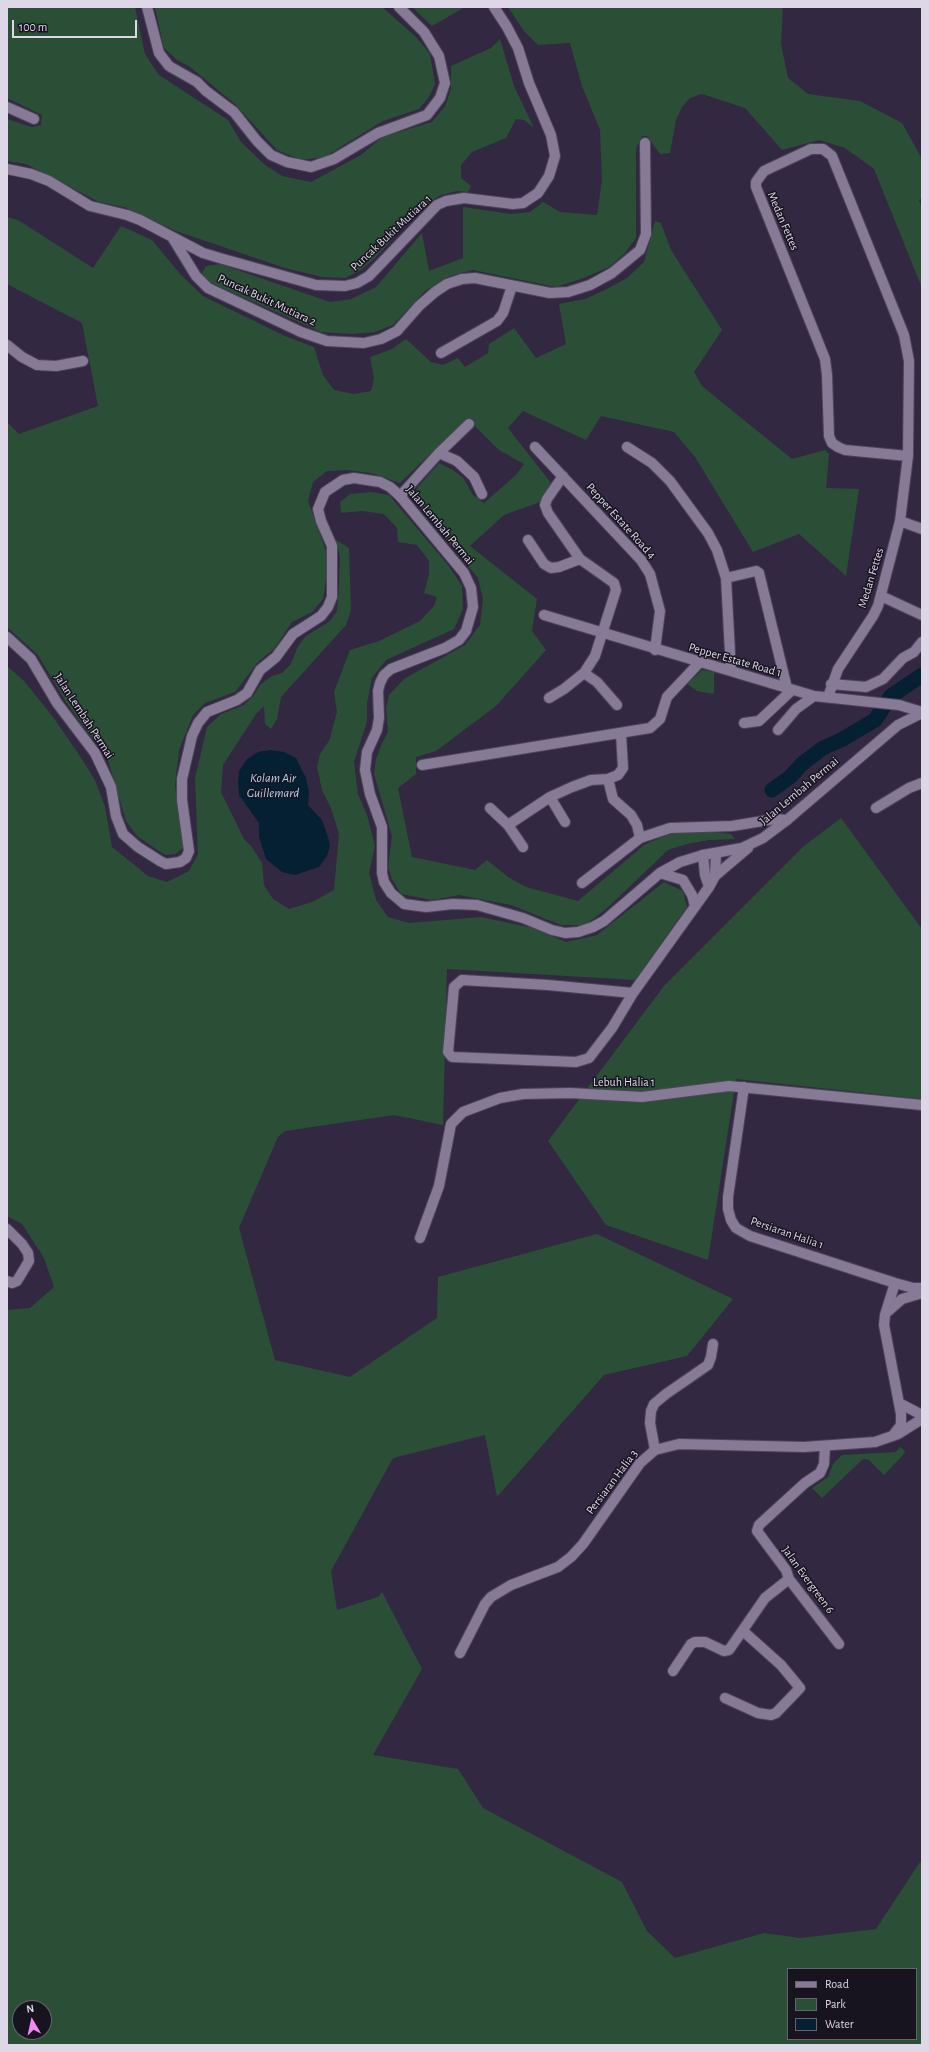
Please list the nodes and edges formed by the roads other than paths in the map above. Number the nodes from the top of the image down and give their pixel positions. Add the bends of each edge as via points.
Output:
1 (147, 7) edge
2 (399, 7) edge
3 (494, 7) edge
4 (7, 107) edge
5 (34, 119) dead end
6 (645, 143) dead end
7 (7, 169) edge
8 (172, 237) junction
9 (512, 286) junction
10 (7, 345) edge
11 (441, 353) dead end
12 (83, 361) dead end
13 (470, 424) dead end
14 (535, 447) dead end
15 (627, 447) dead end
16 (439, 453) junction
17 (908, 456) junction
18 (563, 476) junction
19 (482, 494) dead end
20 (400, 496) junction
21 (900, 521) junction
22 (922, 529) edge
23 (528, 540) dead end
24 (580, 559) junction
25 (726, 578) junction
26 (881, 596) junction
27 (544, 615) dead end
28 (922, 615) edge
29 (603, 634) junction
30 (7, 637) edge
31 (922, 642) edge
32 (655, 650) junction
33 (699, 663) junction
34 (731, 671) junction
35 (584, 673) junction
36 (832, 684) junction
37 (790, 689) junction
38 (814, 696) junction
39 (549, 698) dead end
40 (828, 698) junction
41 (617, 705) dead end
42 (922, 712) edge
43 (744, 723) dead end
44 (778, 730) dead end
45 (621, 734) junction
46 (422, 765) dead end
47 (608, 779) junction
48 (922, 783) edge
49 (550, 797) junction
50 (490, 808) dead end
51 (876, 808) dead end
52 (788, 820) junction
53 (565, 822) dead end
54 (508, 825) junction
55 (640, 838) junction
56 (754, 843) junction
57 (523, 847) dead end
58 (716, 853) junction
59 (703, 855) junction
60 (660, 873) junction
61 (715, 876) junction
62 (582, 884) dead end
63 (709, 887) junction
64 (695, 906) junction
65 (633, 993) junction
66 (744, 1087) junction
67 (922, 1105) edge
68 (7, 1229) edge
69 (420, 1238) dead end
70 (7, 1282) edge
71 (895, 1283) junction
72 (922, 1288) edge
73 (922, 1293) edge
74 (885, 1315) junction
75 (713, 1344) dead end
76 (899, 1403) junction
77 (922, 1415) edge
78 (922, 1419) edge
79 (890, 1438) junction
80 (825, 1446) junction
81 (655, 1450) junction
82 (789, 1579) junction
83 (742, 1631) junction
84 (839, 1644) dead end
85 (460, 1653) dead end
86 (673, 1671) dead end
87 (725, 1698) dead end

1 - 2 street via 159,52 169,66 197,82 234,112 256,141 271,155 287,162 311,167 334,159 378,133 427,115 440,98 445,83 439,56 424,32
3 - 8 street, Puncak Bukit Mutiara 1 via 518,48 554,149 554,163 549,176 531,199 513,204 464,198 446,201 428,213 369,276 345,286 316,285 223,259 203,253
4 - 5 street
6 - 9 street, Puncak Bukit Mutiara 2 via 646,234 640,250 612,273 568,292 550,293
7 - 8 street, Puncak Bukit Mutiara 1 via 49,181 90,206 126,215
8 - 9 street, Puncak Bukit Mutiara 2 via 196,276 208,288 301,332 327,341 364,343 381,339 397,331 435,292 447,284 462,279 474,278
9 - 11 street via 503,313 497,321
10 - 12 street via 37,365 56,366
13 - 16 street
14 - 18 street, Pepper Estate Road 4
15 - 25 street via 652,463 674,487 708,533 717,550
16 - 19 street via 457,462 474,477
16 - 20 street
17 - 17 street, Medan Fettes via 909,361 904,335 832,156 823,149 811,149 764,171 759,175 756,188 825,359 830,436 838,447 845,450
17 - 21 street, Medan Fettes
18 - 24 street via 545,505
18 - 32 street, Pepper Estate Road 4 via 641,560 650,574 660,612
20 - 30 street, Jalan Lembah Permai via 380,482 354,478 343,480 325,492 318,509 332,546 332,597 321,616 293,634 276,657 260,670 247,693 237,700 207,712 198,723 192,736 182,779 182,800 189,851 186,858 180,862 166,864 123,834 116,816 111,787 94,753 57,703 31,659
20 - 60 street, Jalan Lembah Permai via 464,573 471,588 473,607 471,620 459,640 396,666 384,675 380,682 377,730 367,752 365,770 370,794 382,827 382,873 391,893 404,904 426,907 477,905 565,933 578,932 604,921
21 - 22 street
21 - 26 street, Medan Fettes
23 - 24 street via 544,564 551,568
24 - 29 street via 614,583 616,590
25 - 34 street
25 - 37 street via 756,571 759,573
26 - 28 street
26 - 36 street, Medan Fettes via 873,616 838,669
27 - 29 street, Pepper Estate Road 1
29 - 32 street, Pepper Estate Road 1
29 - 35 street via 596,656
31 - 36 street via 883,679 866,687
32 - 33 street, Pepper Estate Road 1
33 - 34 street, Pepper Estate Road 1
33 - 45 street via 667,697 656,724 650,728
34 - 37 street, Pepper Estate Road 1
35 - 39 street
35 - 41 street via 597,682
36 - 40 street, Medan Fettes
37 - 38 street, Pepper Estate Road 1
37 - 43 street via 759,721
38 - 40 street, Pepper Estate Road 1
38 - 44 street via 796,708
40 - 42 street, Pepper Estate Road 1 via 881,702
42 - 52 street, Jalan Lembah Permai via 888,733
45 - 46 street
45 - 47 street via 623,768 618,775
47 - 49 street via 578,784
47 - 55 street via 613,799 632,815
48 - 51 street
49 - 53 street
49 - 54 street
50 - 54 street
52 - 55 street via 775,819 732,826 670,828
52 - 56 street, Jalan Lembah Permai
54 - 57 street
55 - 62 street
56 - 58 street, Jalan Lembah Permai via 736,850
56 - 61 street
58 - 59 street, Jalan Lembah Permai
58 - 61 street
59 - 60 street, Jalan Lembah Permai via 680,862
59 - 63 street
60 - 64 street via 683,880
61 - 63 street
63 - 64 street
64 - 65 street
65 - 65 street via 612,1028 589,1058 576,1062 452,1058 448,1052 454,987 462,980
66 - 67 street, Lebuh Halia 1
66 - 69 street, Lebuh Halia 1 via 729,1086 642,1097 570,1093 523,1094 500,1098 463,1112 452,1124 438,1186
66 - 71 street, Persiaran Halia 1 via 728,1196 729,1214 736,1228 750,1236
68 - 70 street via 22,1244 28,1253 29,1261 17,1281
71 - 72 street, Persiaran Halia 1
71 - 74 street
73 - 74 street via 902,1299
74 - 76 street via 884,1330
75 - 81 street via 708,1365 654,1404 650,1423
76 - 77 street
76 - 79 street via 900,1425
78 - 79 street, Persiaran Halia 3
79 - 80 street, Persiaran Halia 3
80 - 81 street, Persiaran Halia 3 via 679,1444
80 - 82 street, Jalan Evergreen 6 via 824,1464 820,1473 804,1483 757,1531 786,1570
81 - 85 street, Persiaran Halia 3 via 640,1463 571,1557 558,1567 511,1585 491,1597
82 - 83 street via 765,1598
82 - 84 street, Jalan Evergreen 6
83 - 86 street via 727,1651 705,1642 691,1644
83 - 87 street via 781,1665 800,1688 771,1715 758,1713

